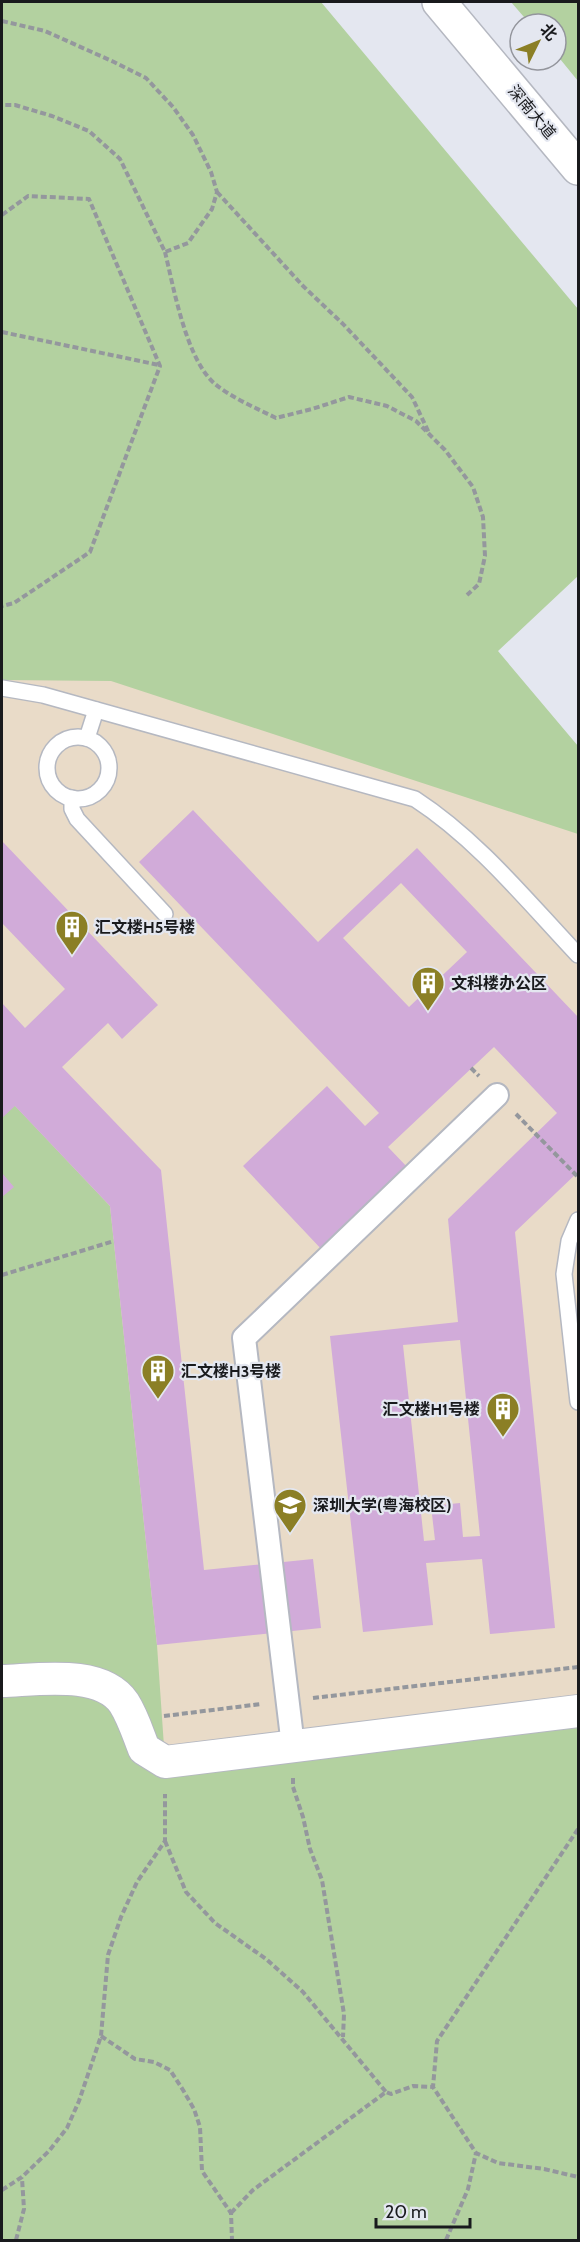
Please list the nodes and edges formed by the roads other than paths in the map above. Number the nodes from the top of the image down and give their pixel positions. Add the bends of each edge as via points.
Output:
1 (439, 2) edge
2 (579, 168) edge
3 (2, 688) edge
4 (96, 710) junction
5 (87, 738) junction
6 (72, 798) junction
7 (165, 914) dead end
8 (579, 955) edge
9 (497, 1095) road end
10 (579, 1220) edge
11 (579, 1402) edge
12 (2, 1681) edge
13 (579, 1711) edge
14 (293, 1746) junction

1 - 2 main road, 深南大道
3 - 4 lane
4 - 5 lane
4 - 8 lane via 415,799 471,842
5 - 6 lane via 104,751 106,780 92,796
5 - 6 lane via 59,743 48,760 47,770 54,788
6 - 7 lane via 77,819
9 - 14 street via 244,1338
10 - 11 lane via 569,1241 564,1274
12 - 14 street via 90,1680 111,1689 123,1701 144,1749 165,1762
13 - 14 street

